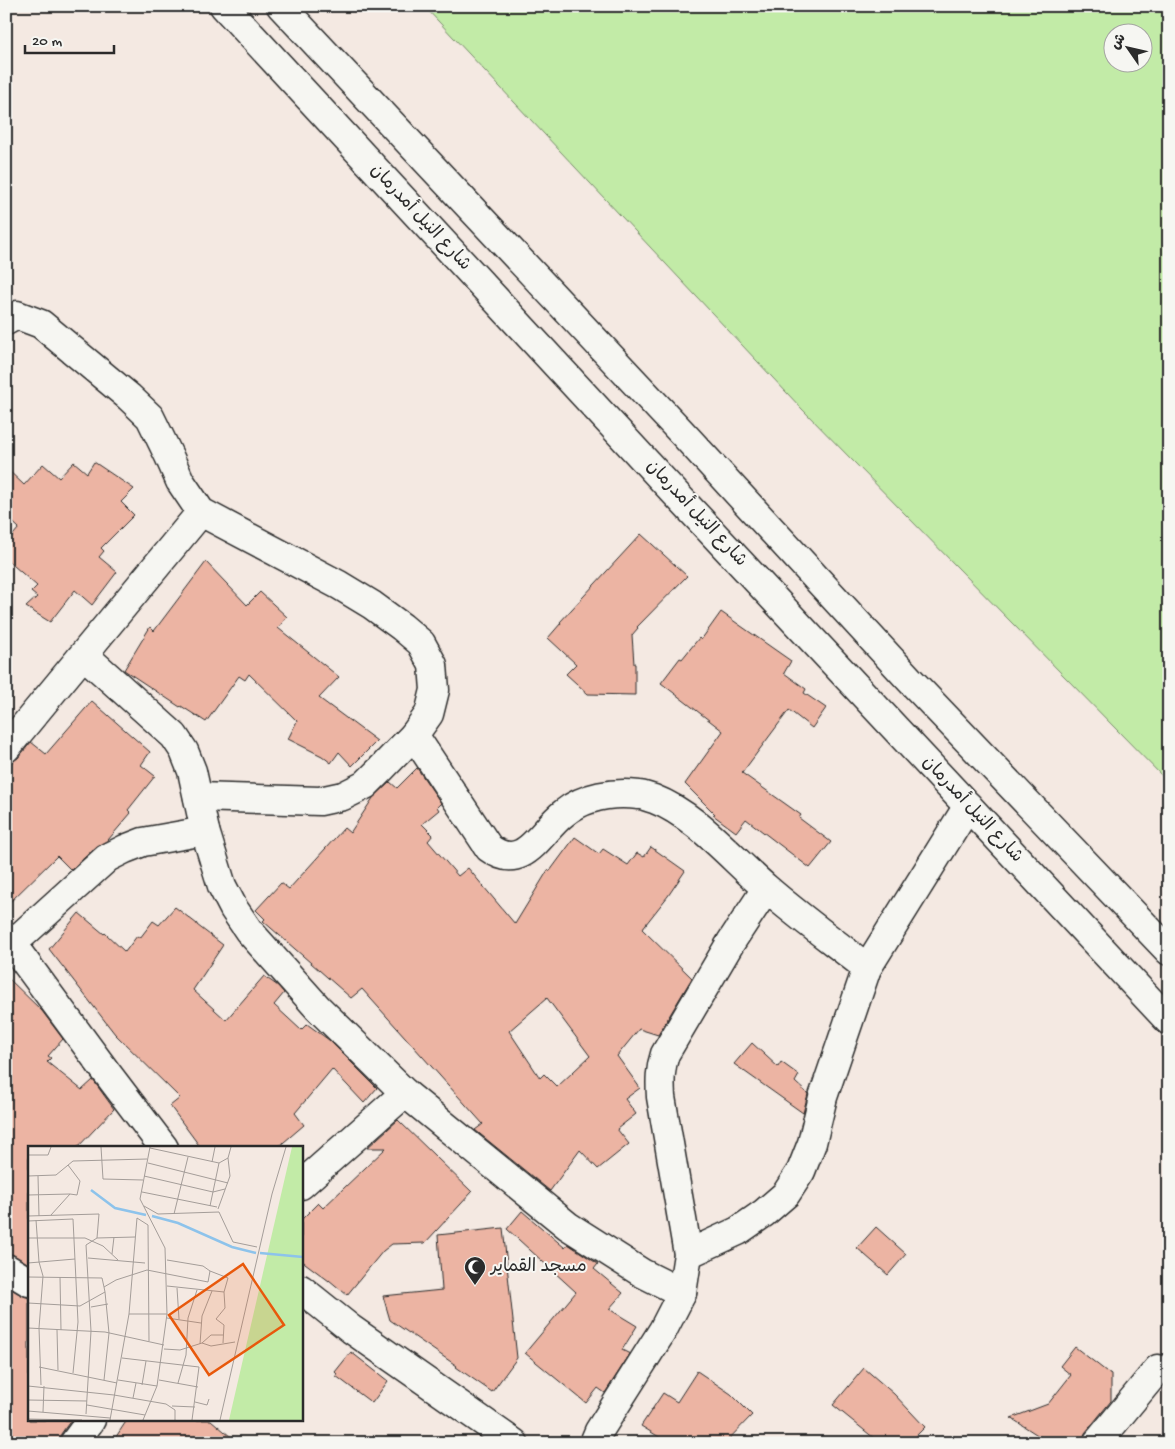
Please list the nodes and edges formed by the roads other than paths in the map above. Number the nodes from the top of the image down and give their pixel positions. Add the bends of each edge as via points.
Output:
1 (224, 6) edge
2 (281, 6) edge
3 (6, 321) edge
4 (201, 512) junction
5 (84, 654) junction
6 (414, 735) junction
7 (6, 748) edge
8 (198, 797) junction
9 (968, 806) junction
10 (206, 831) junction
11 (766, 889) junction
12 (9, 940) edge
13 (1169, 952) edge
14 (866, 968) junction
15 (1169, 1021) edge
16 (405, 1093) junction
17 (162, 1146) edge
18 (302, 1183) edge
19 (688, 1254) junction
20 (6, 1268) edge
21 (28, 1281) edge
22 (302, 1290) edge
23 (682, 1293) junction
24 (1158, 1369) dead end
25 (90, 1422) edge
26 (74, 1443) edge
27 (514, 1443) edge
28 (594, 1443) edge
29 (1096, 1443) edge

1 - 9 street, شارع النيل أمدرمان
2 - 13 street via 910,680
3 - 4 street via 17,315 41,324 150,417 180,481
4 - 5 street
4 - 6 street via 339,584 421,643 433,666 435,690 429,714
5 - 7 street
5 - 8 street via 174,736 192,771
6 - 8 street via 365,785 343,796 320,801
6 - 11 street via 489,848 497,854 516,856 525,852 564,812 586,800 610,794 642,795 690,819
8 - 10 street
9 - 14 street
9 - 15 street, شارع النيل أمدرمان
10 - 12 street via 143,842 107,858
10 - 16 street via 222,886 250,931 318,1008
11 - 14 street
11 - 19 street via 672,1041 661,1068 661,1097
12 - 17 street
14 - 19 street via 801,1171 786,1194 764,1213 738,1231
16 - 18 street
16 - 23 street via 568,1226 642,1273
19 - 23 street
20 - 21 street
22 - 27 street via 351,1329
23 - 28 street
24 - 29 street
25 - 26 street

